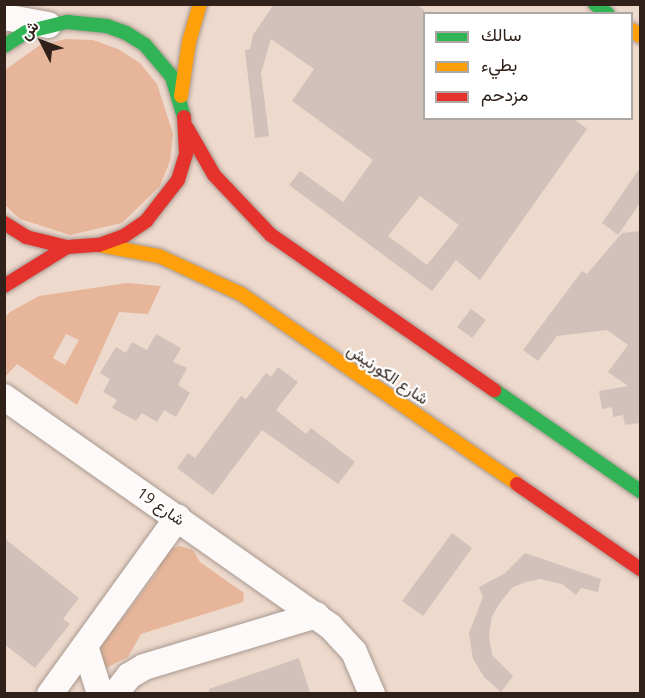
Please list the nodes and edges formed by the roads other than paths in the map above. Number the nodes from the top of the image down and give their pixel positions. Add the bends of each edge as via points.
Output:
1 (200, 4) edge
2 (103, 12) dead end
3 (4, 17) edge
4 (86, 22) junction
5 (48, 25) junction
6 (4, 46) edge
7 (181, 96) junction
8 (188, 128) junction
9 (4, 223) edge
10 (99, 244) junction
11 (67, 247) junction
12 (4, 286) edge
13 (4, 397) edge
14 (640, 491) edge
15 (178, 517) junction
16 (640, 569) edge
17 (316, 615) junction
18 (85, 646) junction
19 (50, 693) edge
20 (66, 693) edge
21 (74, 693) edge
22 (100, 693) edge
23 (115, 693) edge
24 (372, 693) edge

1 - 7 street via 189,42
2 - 4 street
3 - 5 street
4 - 5 street
4 - 7 street via 107,26 145,45 160,60
5 - 6 street
7 - 8 street
8 - 10 street via 178,180 164,202 124,236
8 - 14 street via 214,175 271,235
9 - 11 street via 26,237
10 - 11 street
10 - 16 street, شارع الكورنيش via 159,256 241,294
11 - 12 street
13 - 15 street, شارع 19
15 - 17 street, شارع 19
15 - 18 street
17 - 23 street via 144,667 129,676
17 - 24 street, شارع 19 via 354,652
18 - 19 street
18 - 22 street
20 - 21 street

